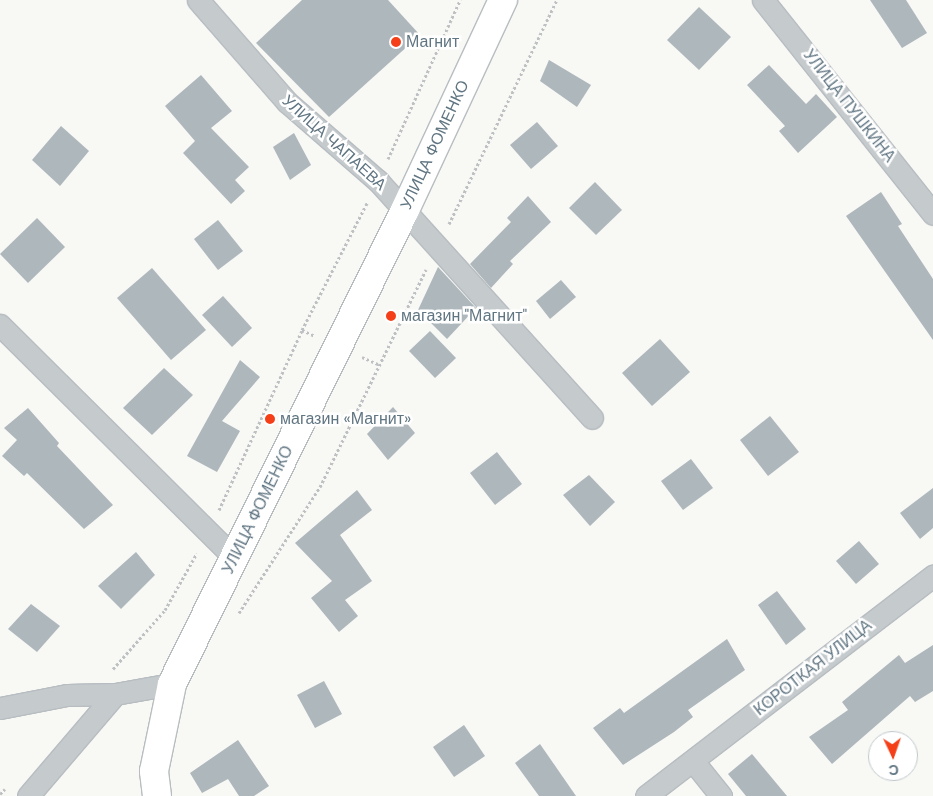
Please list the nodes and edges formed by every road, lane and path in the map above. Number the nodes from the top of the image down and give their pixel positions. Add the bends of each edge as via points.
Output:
1 (198, 0) edge
2 (460, 0) edge
3 (504, 0) edge
4 (557, 0) edge
5 (763, 0) edge
6 (378, 181) junction
7 (405, 210) junction
8 (933, 214) edge
9 (438, 246) junction
10 (0, 325) edge
11 (592, 418) dead end
12 (209, 532) junction
13 (235, 558) junction
14 (933, 576) edge
15 (234, 622) dead end
16 (172, 684) junction
17 (115, 694) junction
18 (88, 695) junction
19 (0, 708) edge
20 (693, 761) junction
21 (6, 787) dead end
22 (0, 794) edge
23 (28, 796) edge
24 (157, 796) edge
25 (646, 796) edge
26 (721, 796) edge

1 - 6 street, УЛИЦА ЧАПАЕВА via 287,102
2 - 6 path
3 - 7 main road, УЛИЦА ФОМЕНКО
4 - 9 path
5 - 8 street, УЛИЦА ПУШКИНА
6 - 7 street, УЛИЦА ЧАПАЕВА
6 - 12 path via 302,330
7 - 9 street, УЛИЦА ЧАПАЕВА
7 - 13 main road, УЛИЦА ФОМЕНКО
9 - 11 street, УЛИЦА ЧАПАЕВА
9 - 15 path via 320,487
10 - 12 street
12 - 13 street
12 - 18 path via 166,610
13 - 16 main road, УЛИЦА ФОМЕНКО
14 - 20 street, КОРОТКАЯ УЛИЦА
16 - 17 street
16 - 24 main road via 154,771
17 - 18 street
17 - 23 street
18 - 19 street via 67,695
20 - 25 street, КОРОТКАЯ УЛИЦА
20 - 26 street
21 - 22 path

